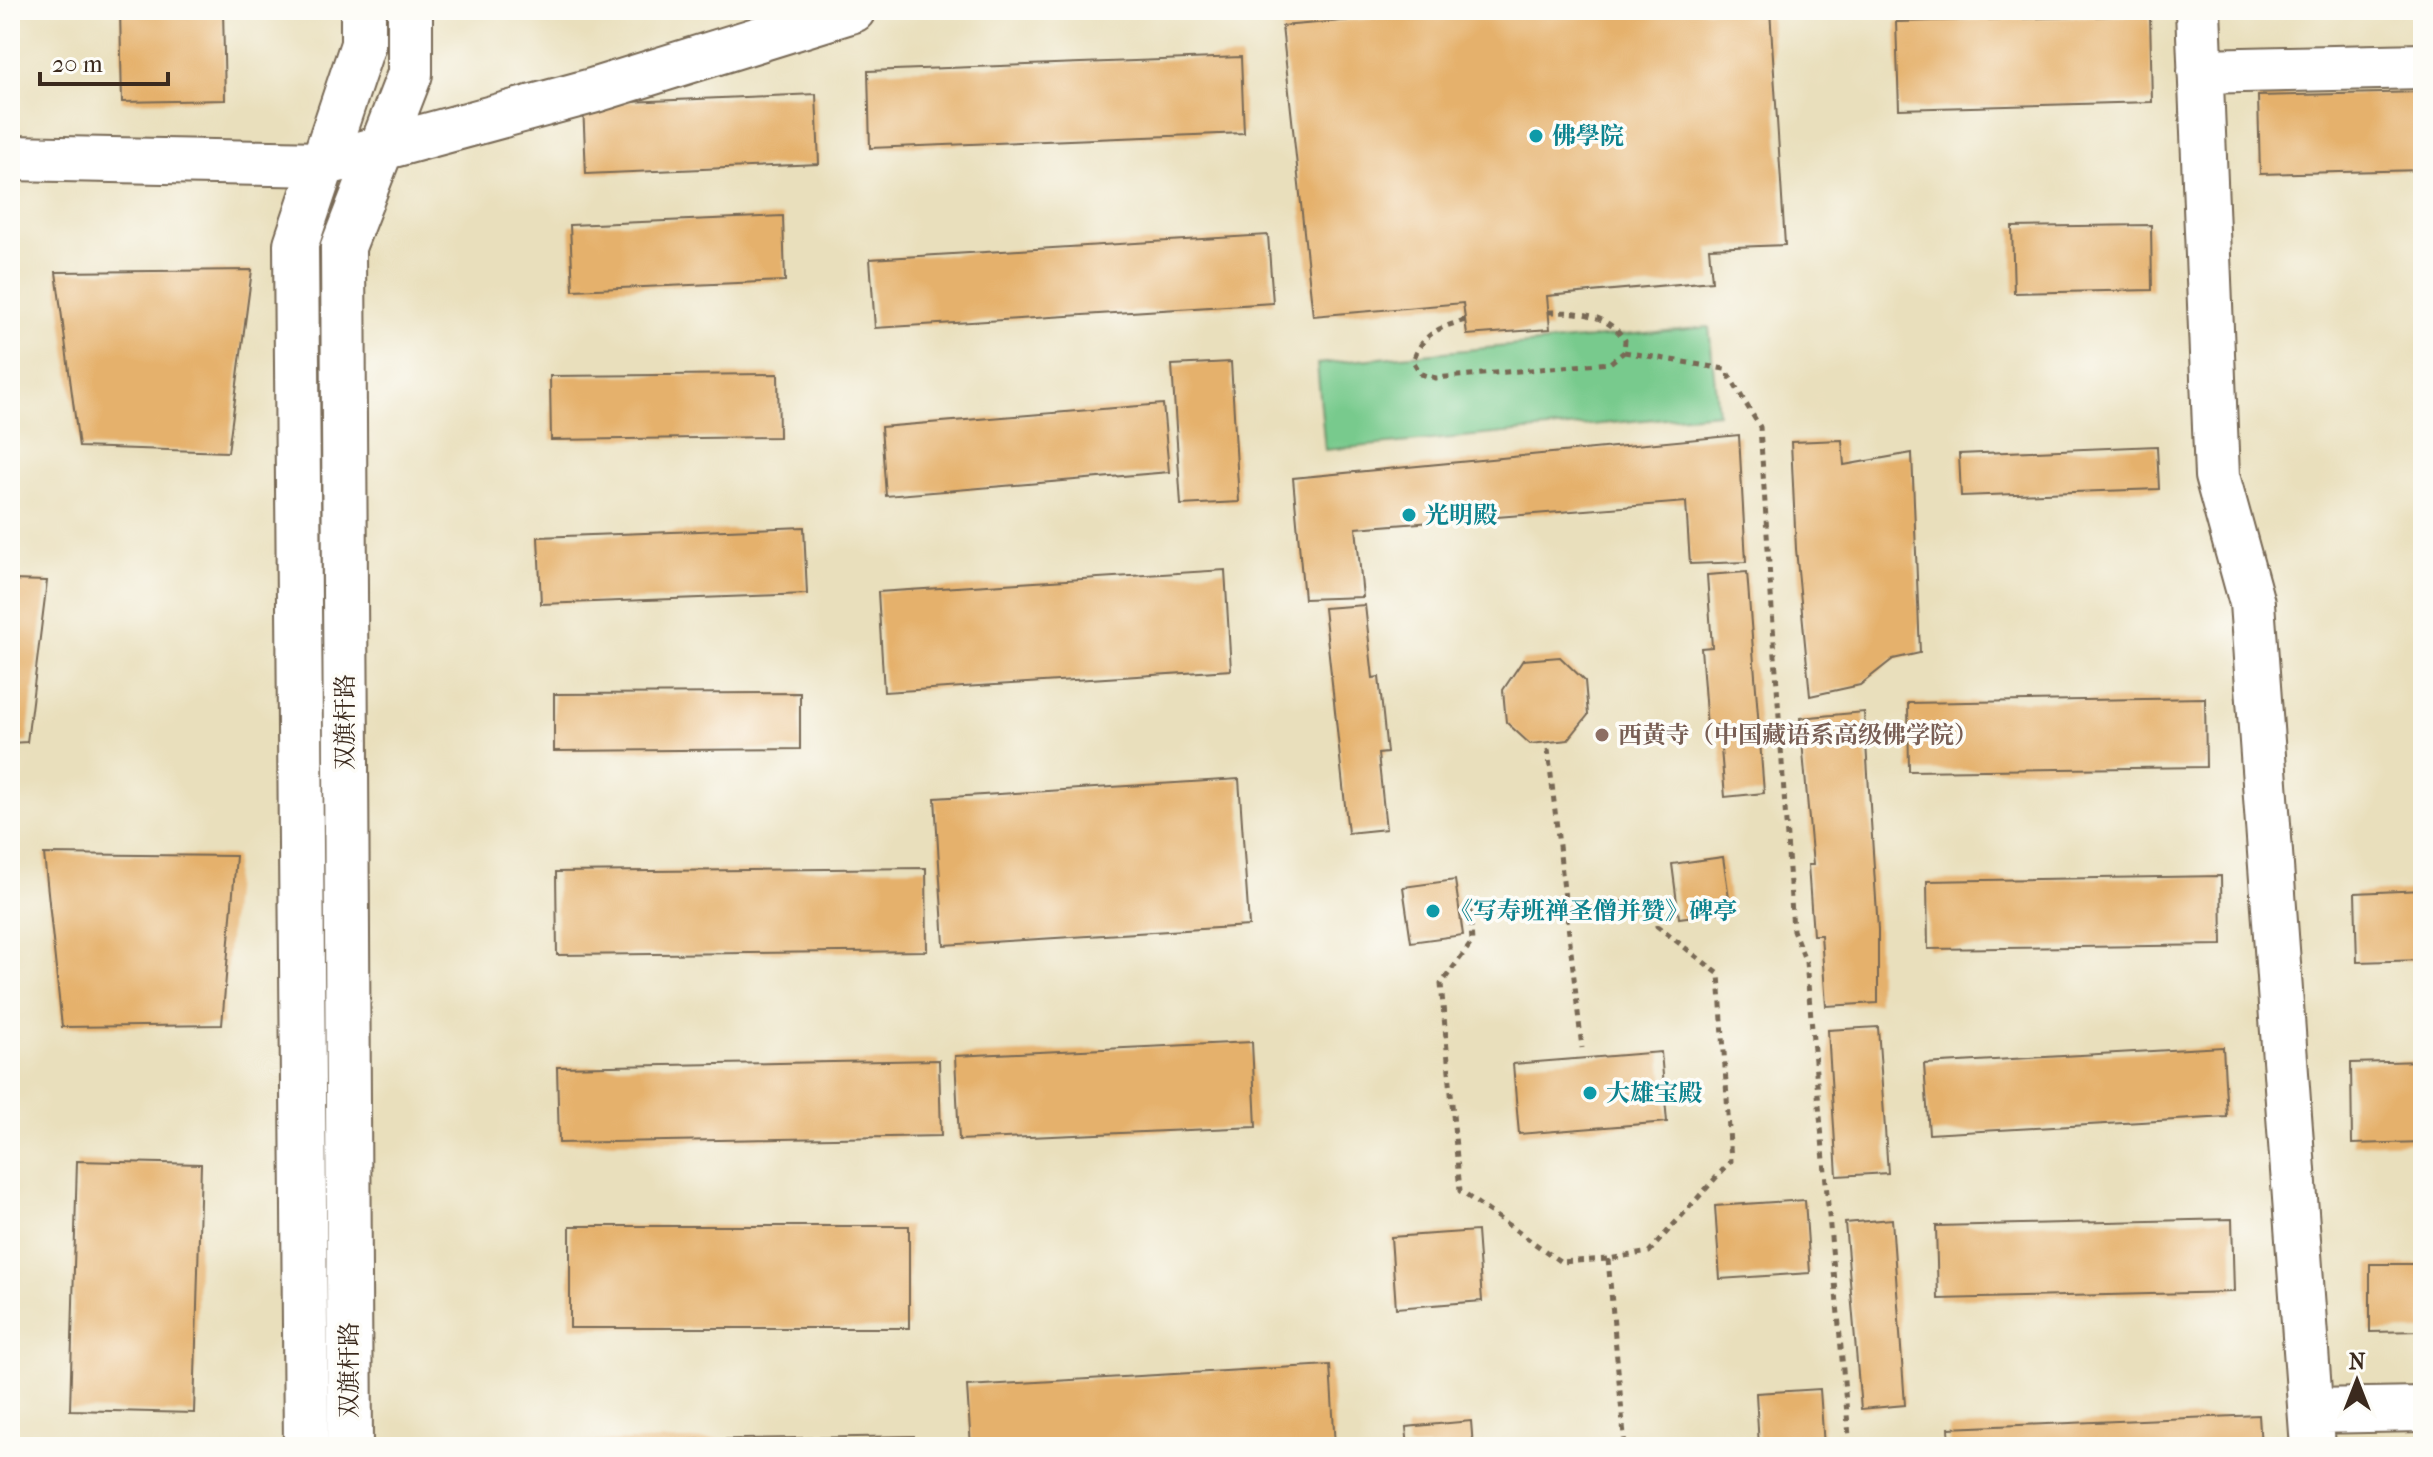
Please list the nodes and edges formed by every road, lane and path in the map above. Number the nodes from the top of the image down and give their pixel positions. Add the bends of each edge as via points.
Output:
1 (363, 10) edge
2 (410, 10) edge
3 (853, 10) edge
4 (2198, 10) edge
5 (2423, 66) edge
6 (2200, 71) junction
7 (381, 150) junction
8 (10, 158) edge
9 (323, 164) junction
10 (1548, 312) dead end
11 (1465, 320) dead end
12 (1624, 352) junction
13 (1548, 749) dead end
14 (1568, 906) junction
15 (1582, 1048) dead end
16 (1608, 1259) junction
17 (2423, 1409) edge
18 (2313, 1429) edge
19 (306, 1447) edge
20 (350, 1447) edge
21 (1625, 1447) edge
22 (1850, 1447) edge

1 - 9 street via 363,44
2 - 7 street, 双旗杆路 via 410,74
3 - 7 street
4 - 6 street
5 - 6 street
6 - 18 street via 2217,476 2252,603
7 - 9 street
7 - 20 street, 双旗杆路 via 343,247
8 - 9 street
9 - 19 street via 296,244
10 - 12 path via 1585,313 1615,325 1625,340
11 - 12 path via 1420,342 1413,361 1421,374 1436,378 1610,363
12 - 22 path via 1725,369 1760,427 1793,930 1806,962
13 - 14 path
14 - 15 path
14 - 16 path via 1655,901 1657,926 1719,974 1731,1161 1649,1252
14 - 16 path via 1470,911 1472,942 1441,984 1460,1191 1561,1262
16 - 21 path
17 - 18 street

